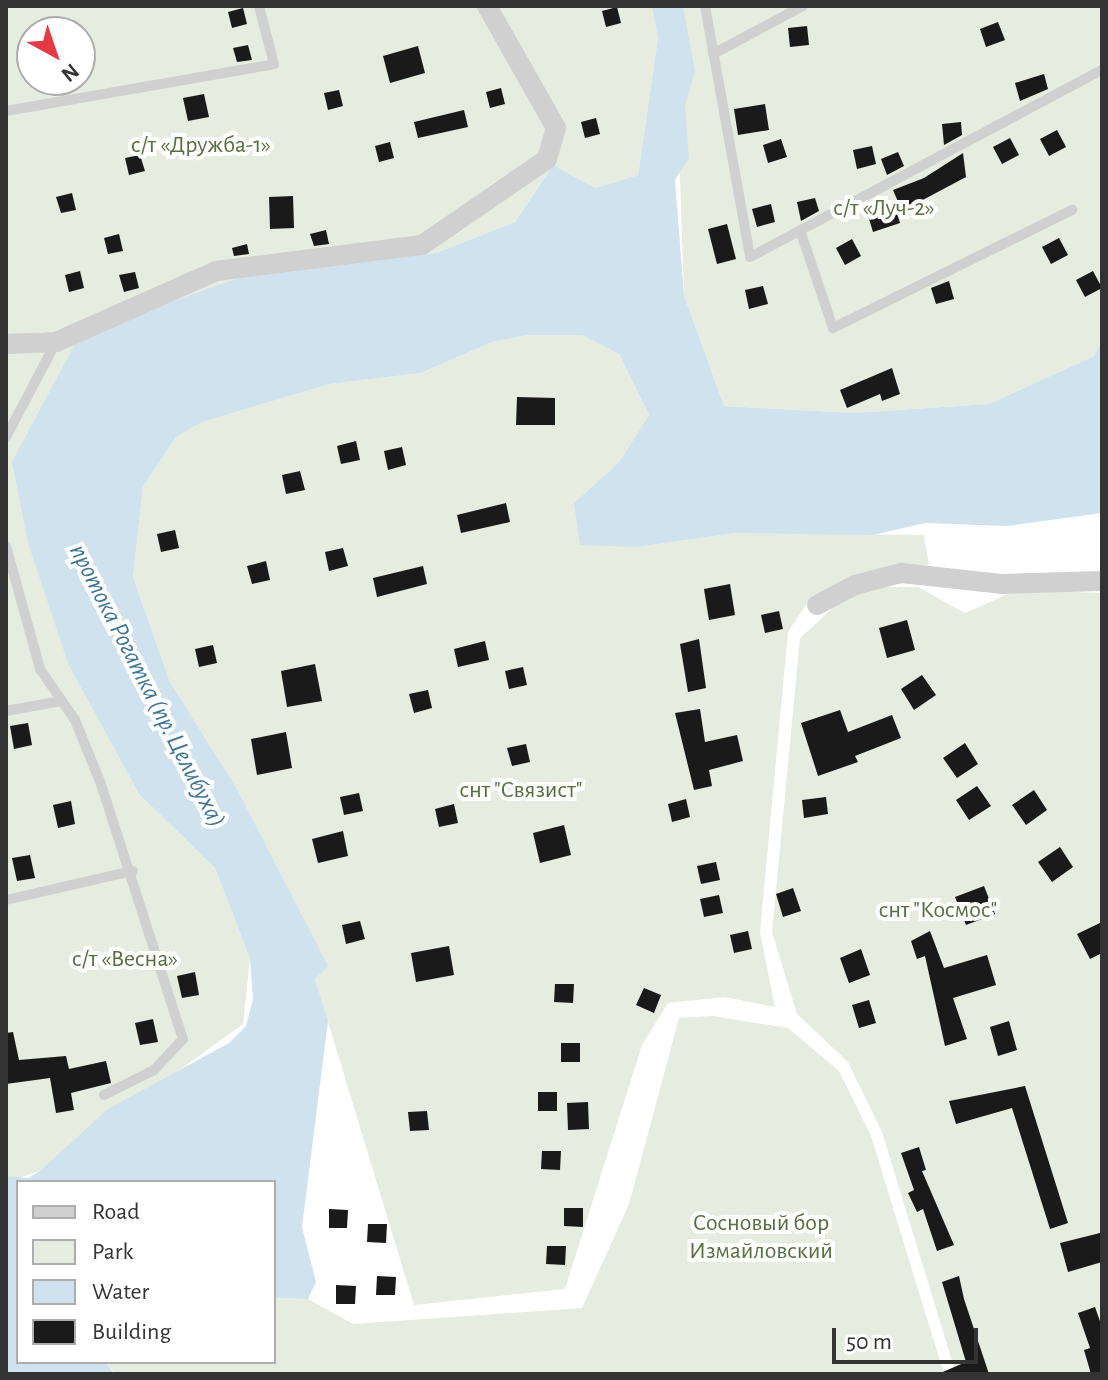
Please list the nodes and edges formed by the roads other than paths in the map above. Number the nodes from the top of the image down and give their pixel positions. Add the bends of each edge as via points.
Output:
1 (259, 6) edge
2 (487, 6) edge
3 (705, 6) edge
4 (803, 6) edge
5 (713, 54) junction
6 (1102, 70) edge
7 (6, 111) edge
8 (1072, 210) dead end
9 (801, 233) junction
10 (56, 342) junction
11 (6, 344) edge
12 (6, 437) edge
13 (6, 546) edge
14 (1102, 581) edge
15 (817, 605) dead end
16 (61, 701) junction
17 (6, 711) edge
18 (133, 871) junction
19 (6, 900) edge
20 (104, 1095) dead end

1 - 7 lane via 274,64
2 - 10 street via 556,128 547,159 422,245 216,271
3 - 5 lane
4 - 5 lane
5 - 9 lane via 750,257
6 - 9 lane
8 - 9 lane via 833,328
10 - 11 street
10 - 12 lane
13 - 16 lane via 40,669
14 - 15 street via 1003,584 901,573 855,585
16 - 17 lane
16 - 18 lane via 75,720
18 - 19 lane
18 - 20 lane via 183,1039 154,1070

